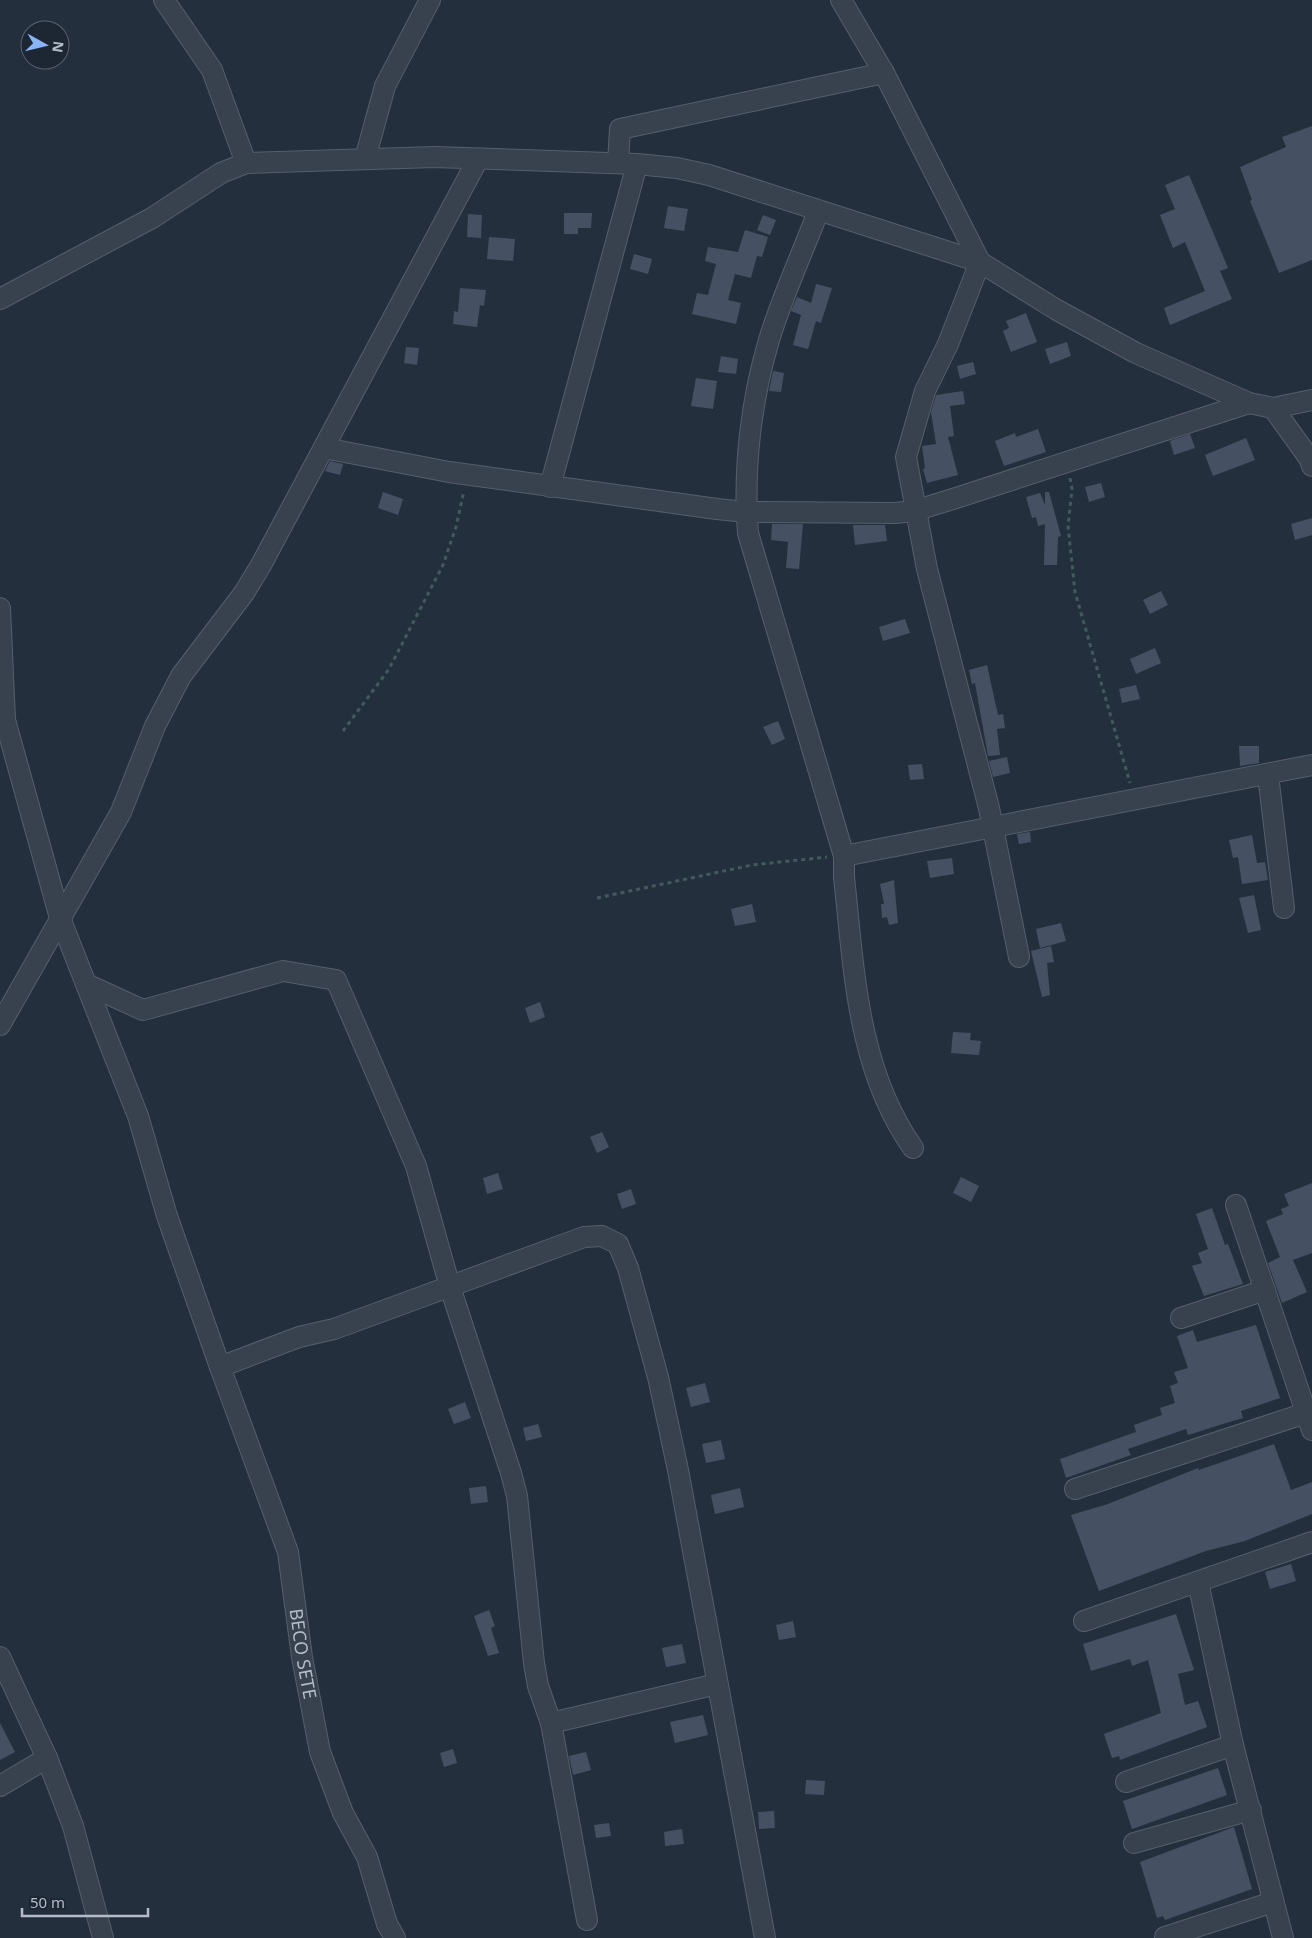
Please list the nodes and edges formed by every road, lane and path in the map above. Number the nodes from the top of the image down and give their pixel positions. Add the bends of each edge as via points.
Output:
1 (164, 0) edge
2 (430, 0) edge
3 (841, 0) edge
4 (884, 73) junction
5 (365, 159) junction
6 (478, 159) junction
7 (246, 163) junction
8 (627, 164) junction
9 (818, 212) junction
10 (980, 262) junction
11 (0, 299) edge
12 (1312, 400) edge
13 (1249, 403) junction
14 (1273, 408) junction
15 (324, 448) junction
16 (1067, 462) junction
17 (1312, 466) edge
18 (468, 475) junction
19 (550, 487) junction
20 (914, 511) junction
21 (746, 512) junction
22 (0, 608) edge
23 (3, 716) edge
24 (342, 731) dead end
25 (1312, 765) edge
26 (1268, 775) junction
27 (1134, 801) junction
28 (993, 828) junction
29 (844, 856) junction
30 (597, 898) dead end
31 (1284, 908) dead end
32 (60, 918) junction
33 (1019, 956) dead end
34 (86, 984) junction
35 (0, 1025) edge
36 (912, 1148) dead end
37 (1236, 1205) dead end
38 (450, 1287) junction
39 (1265, 1290) junction
40 (1182, 1318) dead end
41 (220, 1367) junction
42 (1309, 1421) edge
43 (1075, 1489) dead end
44 (1312, 1542) edge
45 (1198, 1582) junction
46 (1084, 1621) dead end
47 (0, 1657) edge
48 (717, 1684) junction
49 (551, 1723) junction
50 (1233, 1745) junction
51 (48, 1758) junction
52 (1126, 1782) dead end
53 (0, 1786) edge
54 (1251, 1810) junction
55 (1134, 1844) dead end
56 (1273, 1902) junction
57 (586, 1920) dead end
58 (1165, 1937) edge
59 (103, 1938) edge
60 (395, 1938) edge
61 (765, 1938) edge
62 (1283, 1938) edge

1 - 7 street via 212,70
2 - 5 street via 385,86
3 - 4 street
4 - 8 street via 620,129
4 - 10 street
5 - 6 street via 435,156
5 - 7 street
6 - 8 street
6 - 15 street
7 - 11 street via 221,173 152,218
8 - 9 street via 677,168 709,175
8 - 19 street
9 - 10 street
9 - 21 street via 770,339 759,379 750,440
10 - 13 street via 1056,310 1136,353
10 - 20 street via 948,344 925,391 906,457
12 - 14 street
13 - 14 street
13 - 16 street
14 - 17 street
15 - 18 street
15 - 32 street via 244,593 180,676 155,726 121,812
16 - 20 street
16 - 27 path via 1072,489 1068,526 1075,592
18 - 19 street
18 - 24 path via 443,565 389,669
19 - 21 street
20 - 21 street
20 - 28 street
21 - 29 street via 752,552
22 - 23 street
23 - 32 street, BECO SETE
25 - 26 street
26 - 27 street
26 - 31 street
27 - 28 street
28 - 29 street
28 - 33 street
29 - 30 path via 752,866
29 - 36 street via 860,1020 883,1090
32 - 34 street, BECO SETE
32 - 35 street
34 - 38 street via 143,1010 283,971 336,980 416,1166
34 - 41 street, BECO SETE via 138,1116 167,1216
37 - 39 street
38 - 41 street
38 - 48 street via 584,1237 602,1236 618,1244 628,1268 658,1377 696,1555
38 - 49 street via 517,1496 534,1663
39 - 40 street
39 - 42 street
41 - 60 street, BECO SETE via 288,1552 320,1752 343,1813 368,1857 387,1924
42 - 43 street
44 - 45 street
45 - 46 street
45 - 50 street
47 - 51 street
48 - 49 street
48 - 61 street
49 - 57 street
50 - 52 street
50 - 54 street
51 - 53 street
51 - 59 street via 73,1826
54 - 55 street
54 - 56 street
56 - 58 street
56 - 62 street

